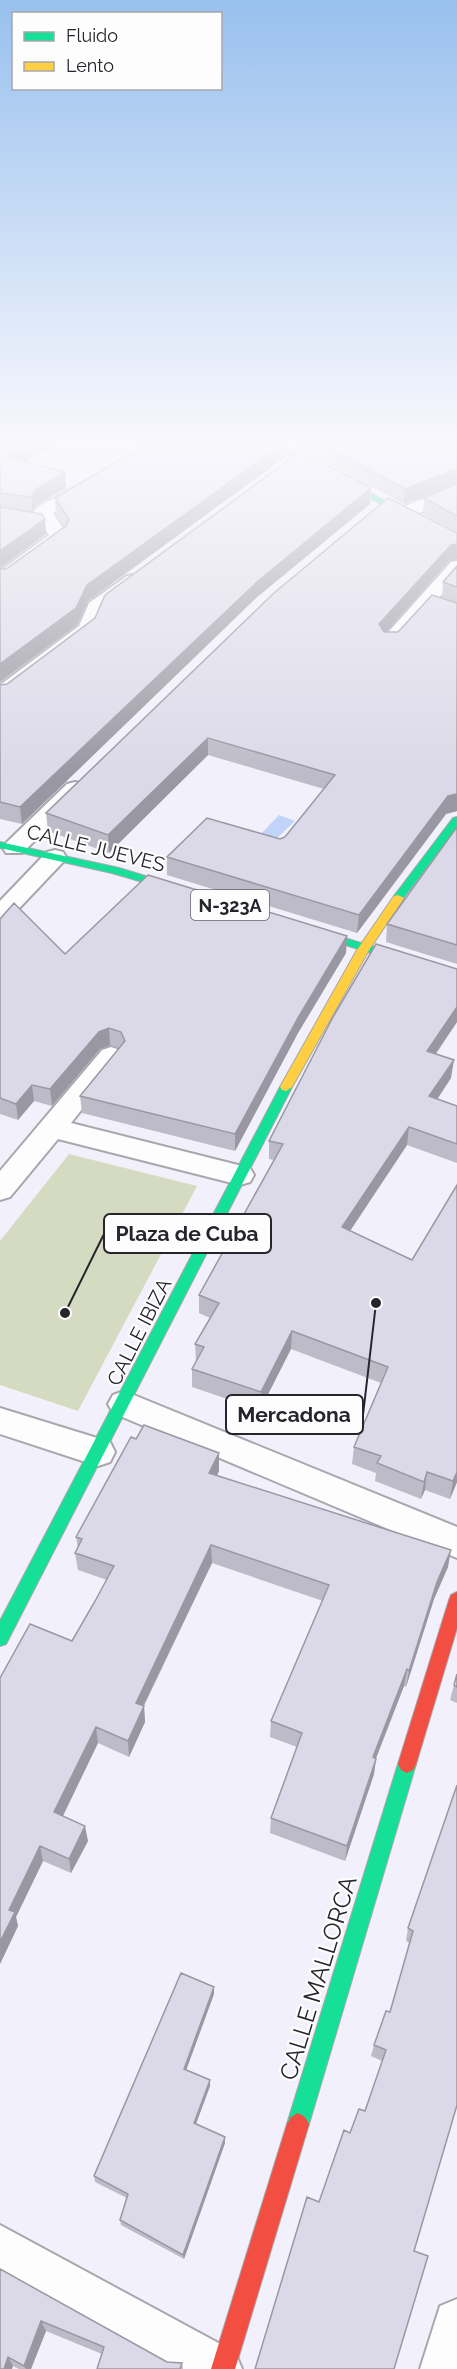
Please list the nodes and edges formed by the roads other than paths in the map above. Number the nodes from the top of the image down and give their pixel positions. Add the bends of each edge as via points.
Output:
1 (32, 556) edge
2 (457, 566) edge
3 (144, 571) edge
4 (0, 579) edge
5 (426, 601) junction
6 (447, 609) edge
7 (390, 642) edge
8 (0, 695) edge
9 (89, 775) edge
10 (457, 820) edge
11 (7, 847) edge
12 (54, 857) junction
13 (201, 896) edge
14 (0, 915) edge
15 (296, 926) edge
16 (364, 948) junction
17 (457, 976) edge
18 (111, 1056) edge
19 (53, 1128) junction
20 (240, 1175) junction
21 (0, 1190) edge
22 (124, 1404) junction
23 (0, 1421) edge
24 (98, 1452) junction
25 (457, 1543) edge
26 (457, 1599) edge
27 (0, 1638) edge
28 (0, 2247) edge
29 (457, 2323) edge
30 (220, 2369) edge
31 (444, 2369) edge

1 - 4 street
2 - 5 street
3 - 8 street via 96,607 88,629
5 - 6 street
5 - 7 street
9 - 11 street
10 - 16 street, CALLE IBIZA
11 - 12 street, CALLE JUEVES / N-323A
12 - 13 street, CALLE JUEVES / N-323A via 115,870
12 - 14 street
15 - 16 street, N-323A
16 - 17 street, N-323A
16 - 20 street, CALLE IBIZA
18 - 19 street
19 - 20 street
19 - 21 street
20 - 22 street, CALLE IBIZA
22 - 24 street, CALLE IBIZA
22 - 25 street
23 - 24 street
24 - 27 street, CALLE IBIZA
26 - 30 street, CALLE MALLORCA
28 - 30 street
29 - 31 street

